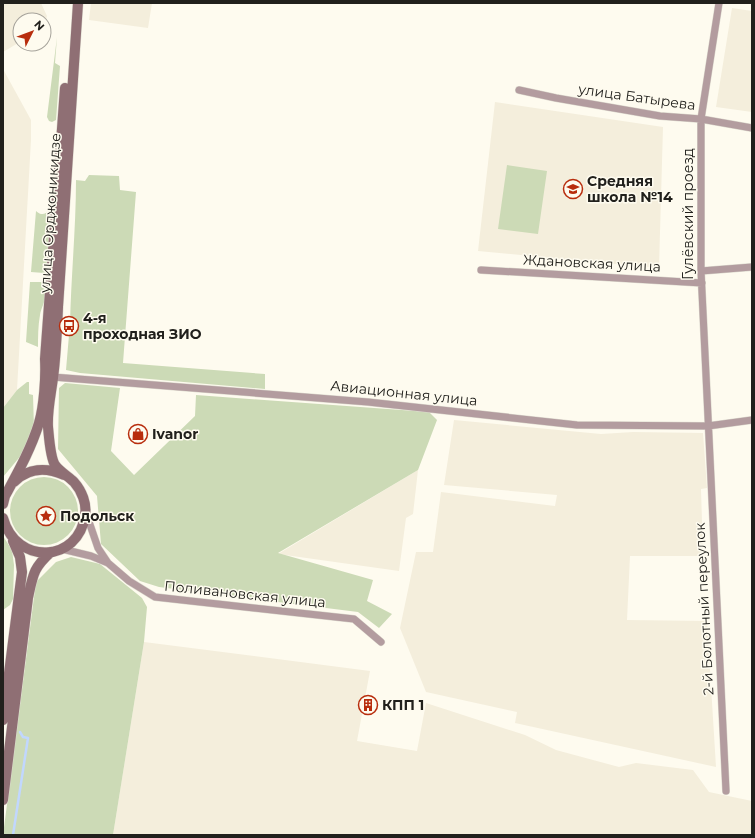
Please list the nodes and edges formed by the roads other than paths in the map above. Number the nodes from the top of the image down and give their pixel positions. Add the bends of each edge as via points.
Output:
1 (71, 3) edge
2 (78, 3) edge
3 (719, 3) edge
4 (519, 90) dead end
5 (700, 119) junction
6 (752, 128) edge
7 (752, 267) edge
8 (481, 270) dead end
9 (701, 271) junction
10 (702, 283) junction
11 (53, 377) junction
12 (752, 420) edge
13 (44, 423) junction
14 (708, 426) junction
15 (65, 475) junction
16 (10, 487) junction
17 (3, 504) edge
18 (86, 513) junction
19 (3, 518) edge
20 (11, 537) junction
21 (62, 549) junction
22 (51, 552) junction
23 (108, 563) junction
24 (381, 642) dead end
25 (3, 720) edge
26 (726, 790) dead end
27 (3, 800) edge

1 - 13 main road, улица Орджоникидзе via 45,359
2 - 11 main road, улица Орджоникидзе
3 - 5 street, Гулёвский проезд
4 - 5 street, улица Батырева via 660,116
5 - 6 street, улица Батырева
5 - 9 street, Гулёвский проезд
7 - 9 street
8 - 10 street, Ждановская улица
9 - 10 street, Гулёвский проезд
10 - 14 street, Гулёвский проезд
11 - 13 main road, улица Орджоникидзе
11 - 14 street, Авиационная улица via 368,402 577,425
12 - 14 street, Авиационная улица
13 - 15 main road via 55,464
13 - 16 main road
14 - 26 street, 2-й Болотный переулок
15 - 16 main road via 54,470 42,469 24,475
15 - 18 main road via 81,491
16 - 17 main road
18 - 21 main road via 79,534 72,543
18 - 23 street via 98,548
19 - 20 main road
20 - 22 main road via 29,550
20 - 25 main road via 20,557 22,572
21 - 22 main road
21 - 23 street via 92,556
22 - 27 main road via 40,562 33,574 28,598
23 - 24 street, Поливановская улица via 129,581 155,597 354,619

